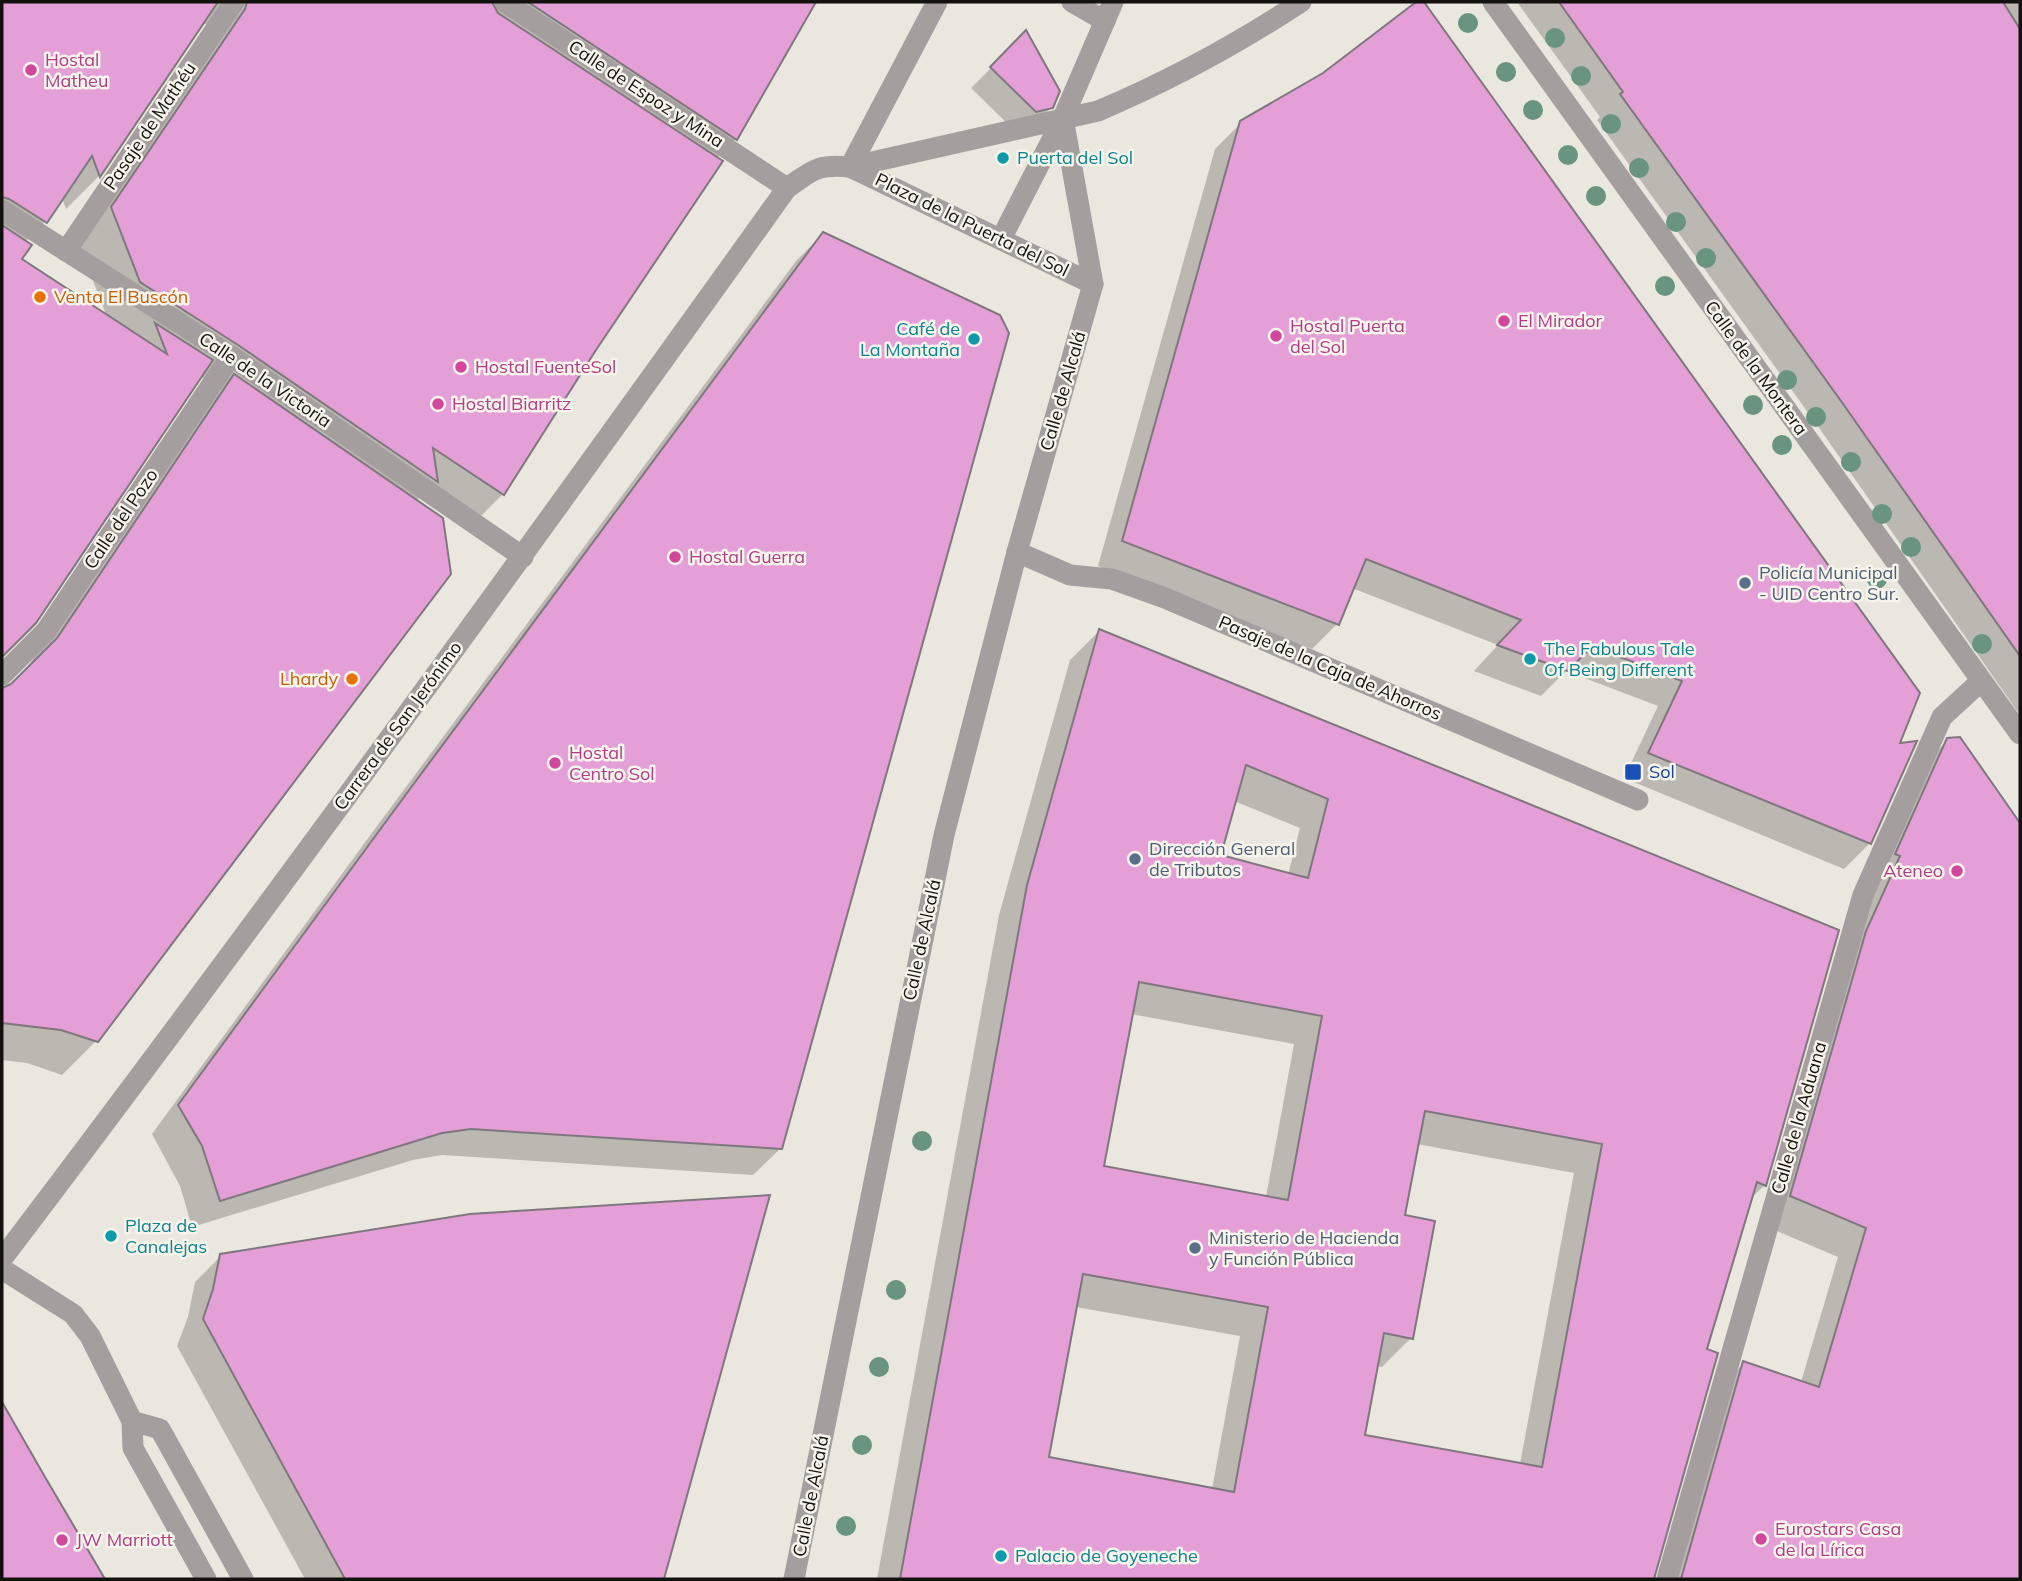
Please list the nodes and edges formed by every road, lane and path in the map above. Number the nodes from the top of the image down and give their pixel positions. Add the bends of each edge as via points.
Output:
1 (234, 2) edge
2 (505, 2) edge
3 (937, 2) edge
4 (1072, 2) edge
5 (1301, 2) edge
6 (1493, 2) edge
7 (1109, 11) edge
8 (1063, 118) junction
9 (850, 167) junction
10 (787, 188) junction
11 (2, 210) edge
12 (1001, 239) junction
13 (66, 251) junction
14 (1093, 284) junction
15 (1087, 310) joint
16 (231, 356) junction
17 (1017, 552) junction
18 (523, 556) junction
19 (2, 675) edge
20 (1981, 681) junction
21 (2020, 734) edge
22 (1638, 800) dead end
23 (2, 1259) edge
24 (2, 1269) edge
25 (132, 1421) junction
26 (206, 1579) edge
27 (243, 1579) edge
28 (794, 1579) edge
29 (1667, 1579) edge

1 - 13 street, Pasaje de Mathéu
2 - 10 street, Calle de Espoz y Mina
3 - 9 street
4 - 7 street
5 - 8 street via 1251,35 1131,97 1098,111
6 - 20 street, Calle de la Montera
7 - 8 street
8 - 9 street, Plaza de la Puerta del Sol
8 - 12 street
8 - 14 street, Plaza de la Puerta del Sol
9 - 10 street, Plaza de la Puerta del Sol via 828,165 810,170
9 - 12 street, Plaza de la Puerta del Sol
10 - 18 street, Carrera de San Jerónimo
11 - 13 street, Calle de la Victoria
12 - 14 street, Plaza de la Puerta del Sol
13 - 16 street, Calle de la Victoria
14 - 15 street, Plaza de la Puerta del Sol
15 - 17 street, Calle de Alcalá
16 - 18 street, Calle de la Victoria
16 - 19 street, Calle del Pozo via 46,631
17 - 22 street, Pasaje de la Caja de Ahorros via 1070,575 1111,579 1165,598
17 - 28 street, Calle de Alcalá via 944,835
18 - 23 street, Carrera de San Jerónimo
20 - 21 street, Calle de la Montera
20 - 29 street, Calle de la Aduana via 1942,717 1863,895
24 - 25 street via 73,1314 90,1336
25 - 26 street via 133,1448
25 - 27 street via 160,1429

